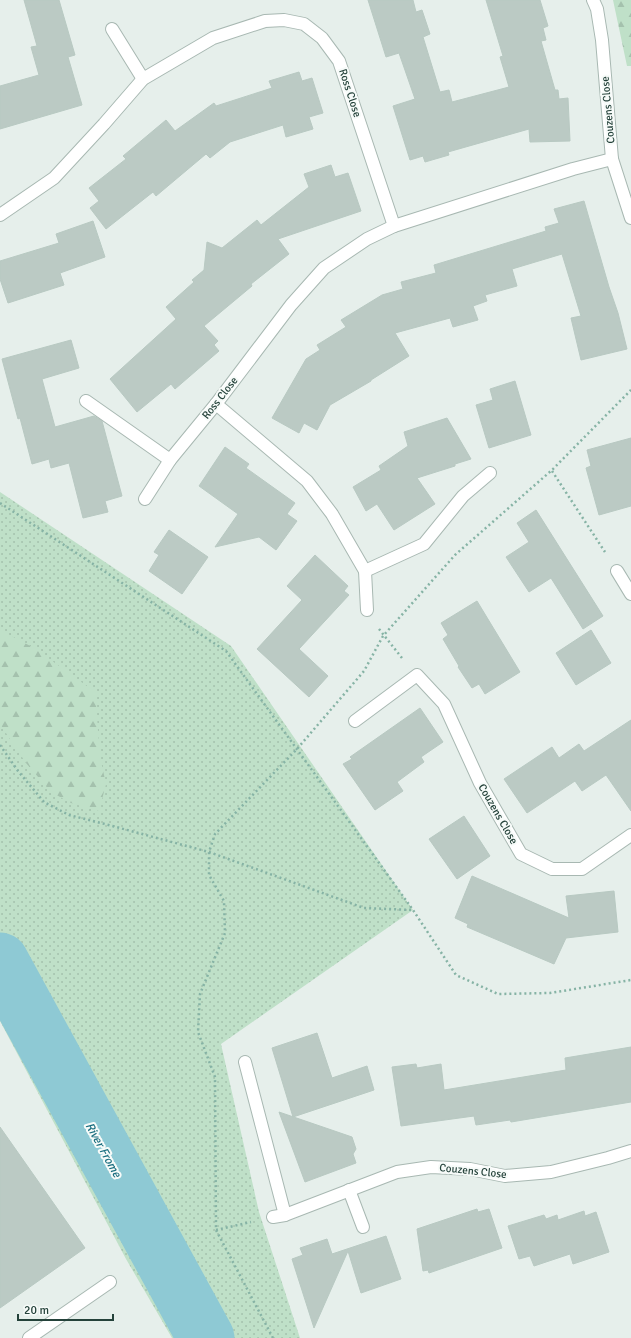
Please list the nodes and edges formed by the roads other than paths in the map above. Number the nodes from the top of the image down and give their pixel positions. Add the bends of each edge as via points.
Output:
1 (593, 0) edge
2 (112, 29) dead end
3 (143, 79) junction
4 (612, 159) junction
5 (0, 214) edge
6 (631, 218) edge
7 (394, 226) junction
8 (86, 401) dead end
9 (216, 404) junction
10 (170, 460) junction
11 (490, 473) dead end
12 (145, 499) dead end
13 (365, 570) junction
14 (617, 571) road end
15 (631, 594) edge
16 (367, 610) road end
17 (355, 721) dead end
18 (631, 835) edge
19 (245, 1062) dead end
20 (631, 1151) edge
21 (349, 1190) junction
22 (363, 1227) dead end
23 (110, 1282) dead end
24 (29, 1338) edge

1 - 4 street, Couzens Close via 602,40
2 - 3 street
3 - 5 street, Ross Close via 54,178
3 - 7 street, Ross Close via 213,38 265,21 284,20 304,24 322,38 339,61
4 - 6 street, Couzens Close
4 - 7 street, Ross Close
7 - 9 street, Ross Close via 367,239 324,268 291,305
8 - 10 street
9 - 10 street, Ross Close
9 - 13 street via 306,481 332,514
10 - 12 street, Ross Close
11 - 13 street via 463,496 424,544
13 - 16 street
14 - 15 street
17 - 18 street, Couzens Close via 417,675 444,704 480,782 521,854 552,869 582,869
19 - 21 street, Couzens Close via 279,1216
20 - 21 street, Couzens Close via 551,1172 505,1176 470,1168 431,1167 397,1172
21 - 22 street
23 - 24 street

